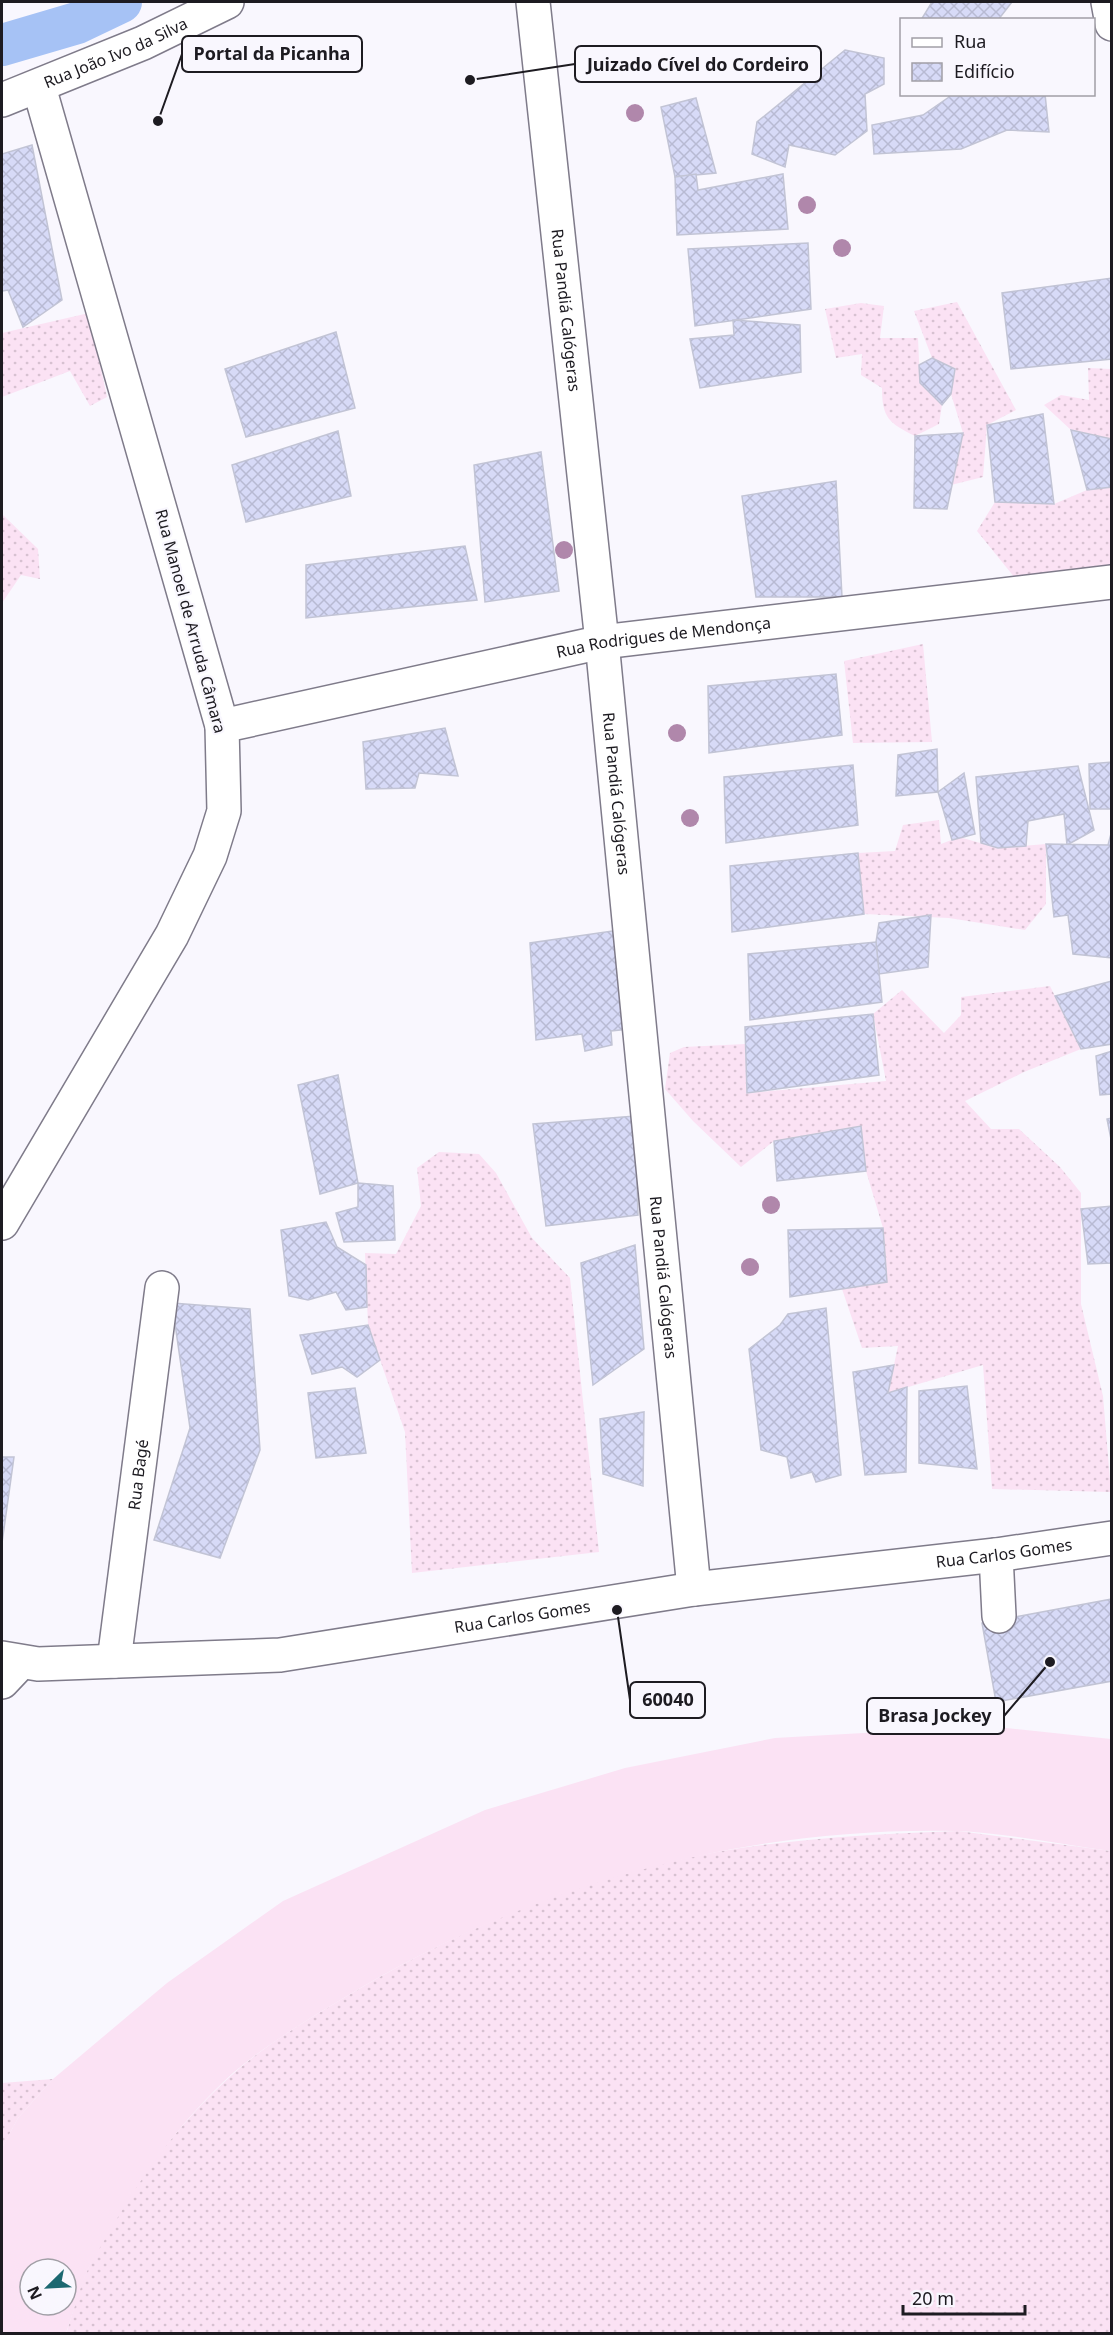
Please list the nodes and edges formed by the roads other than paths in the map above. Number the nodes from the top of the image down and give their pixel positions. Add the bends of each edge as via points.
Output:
1 (227, 2) edge
2 (533, 2) edge
3 (1108, 2) edge
4 (1112, 24) edge
5 (39, 87) junction
6 (2, 100) edge
7 (1112, 582) edge
8 (602, 642) junction
9 (222, 726) junction
10 (2, 1223) edge
11 (162, 1288) dead end
12 (1112, 1538) edge
13 (996, 1555) junction
14 (694, 1589) junction
15 (999, 1616) dead end
16 (114, 1661) junction
17 (8, 1668) edge

1 - 5 main road, Rua João Ivo da Silva
2 - 8 main road, Rua Pandiá Calógeras
3 - 4 main road
5 - 6 main road, Rua João Ivo da Silva
5 - 9 main road, Rua Manoel de Arruda Câmara
7 - 8 main road, Rua Rodrigues de Mendonça
8 - 9 main road, Rua Rodrigues de Mendonça
8 - 14 main road, Rua Pandiá Calógeras
9 - 10 main road, Rua Manoel de Arruda Câmara via 224,811 210,856 172,935
11 - 16 main road, Rua Bagé
12 - 13 main road, Rua Carlos Gomes
13 - 14 main road, Rua Carlos Gomes
13 - 15 main road
14 - 16 main road, Rua Carlos Gomes via 280,1655
16 - 17 main road, Rua Carlos Gomes

